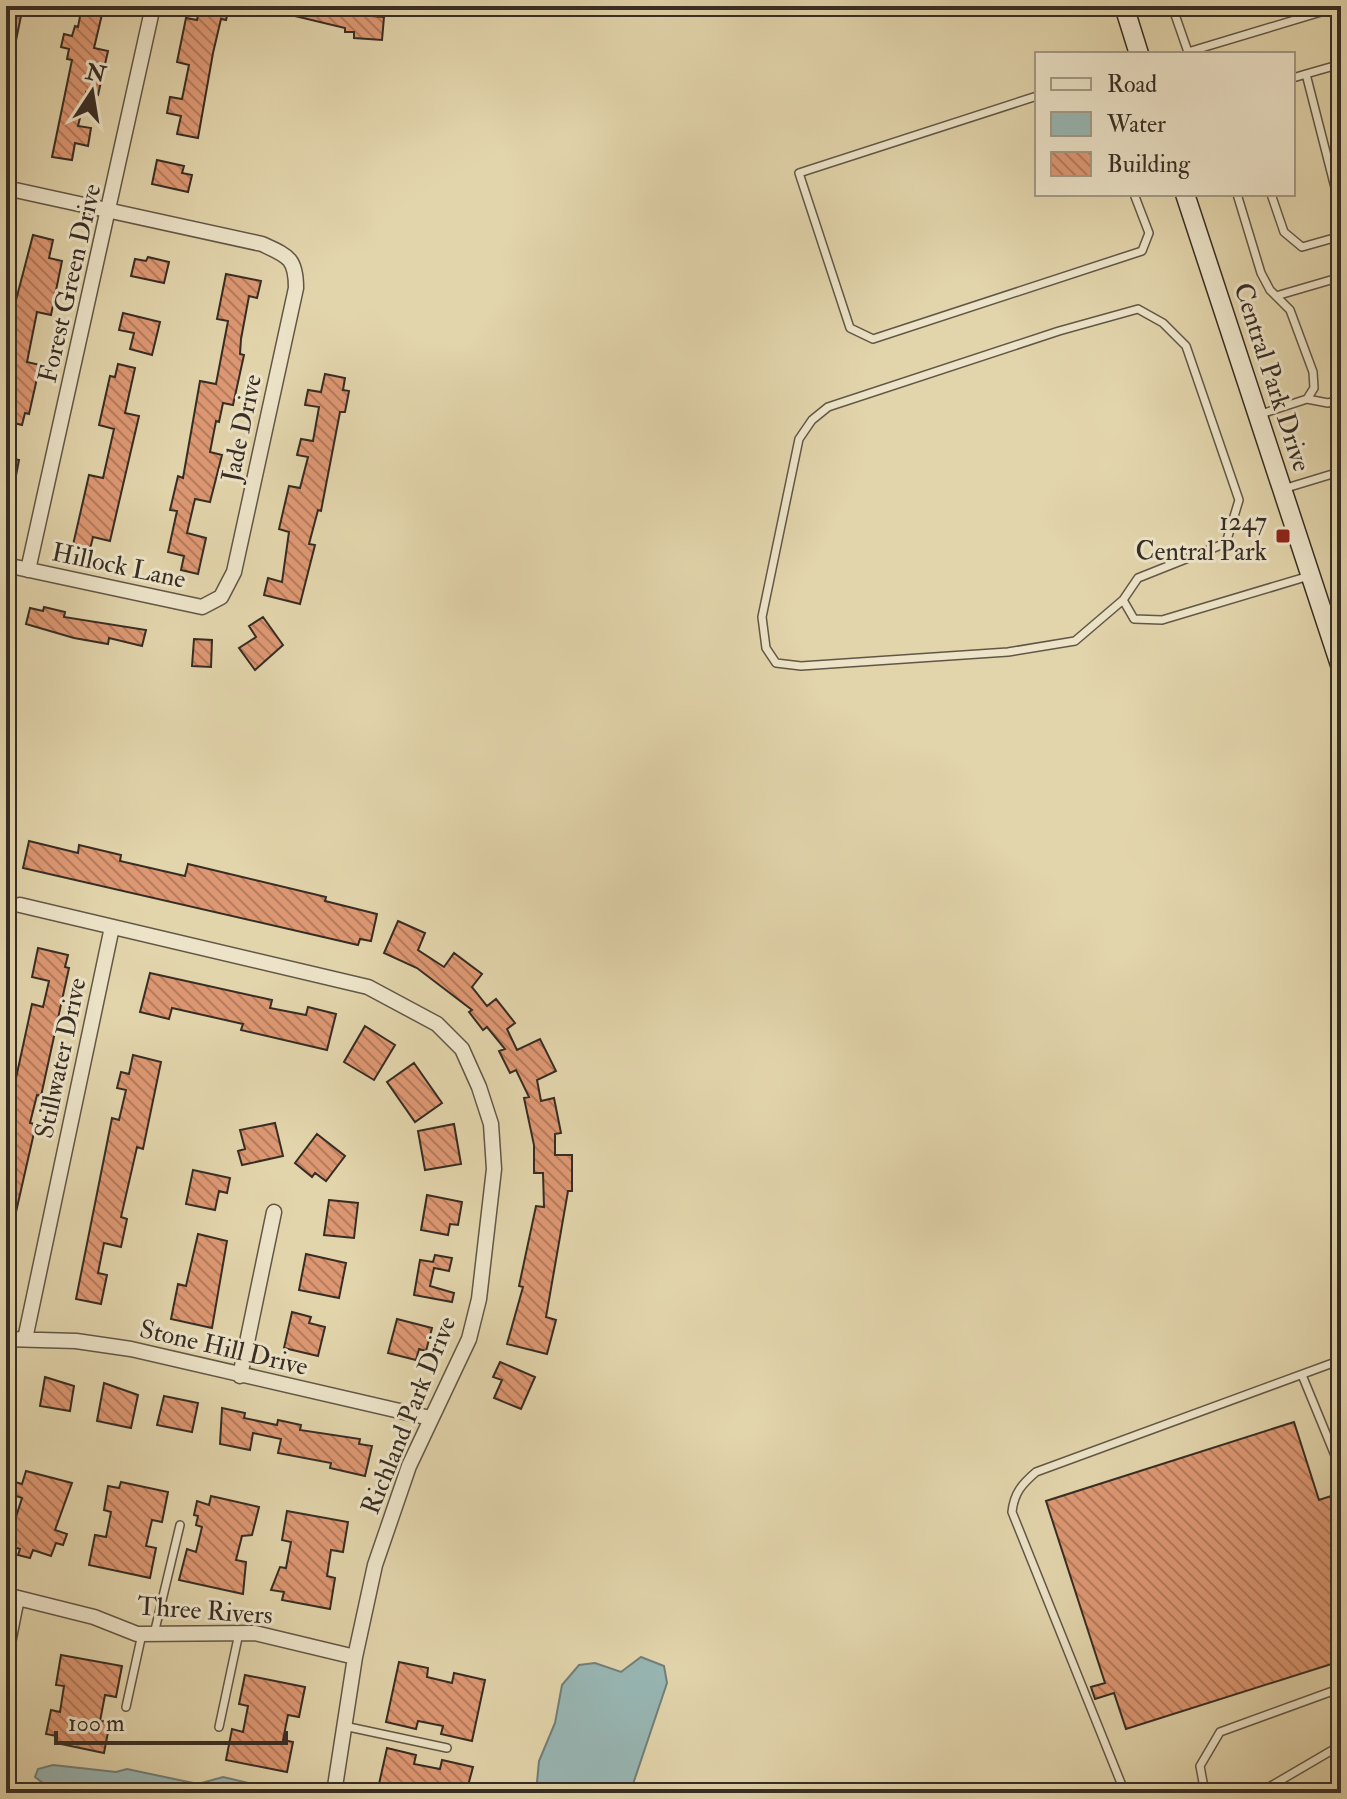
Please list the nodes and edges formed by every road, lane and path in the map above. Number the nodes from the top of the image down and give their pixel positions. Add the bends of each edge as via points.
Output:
1 (153, 6) edge
2 (1124, 6) edge
3 (1172, 6) edge
4 (1341, 6) edge
5 (1138, 52) edge
6 (1341, 64) edge
7 (1306, 74) junction
8 (1295, 77) edge
9 (1035, 97) edge
10 (6, 188) edge
11 (1135, 196) edge
12 (1186, 196) edge
13 (1238, 196) edge
14 (1272, 196) edge
15 (110, 209) junction
16 (1341, 211) edge
17 (1341, 236) edge
18 (1341, 277) edge
19 (1276, 296) junction
20 (1307, 399) junction
21 (1341, 399) edge
22 (1258, 415) junction
23 (1340, 474) edge
24 (1282, 490) junction
25 (6, 565) edge
26 (28, 570) junction
27 (1311, 576) junction
28 (221, 597) joint
29 (1123, 600) junction
30 (1341, 668) edge
31 (20, 905) dead end
32 (112, 927) junction
33 (274, 1212) dead end
34 (6, 1339) edge
35 (25, 1339) junction
36 (1341, 1360) edge
37 (1302, 1375) junction
38 (240, 1376) junction
39 (430, 1418) junction
40 (1341, 1470) edge
41 (180, 1525) dead end
42 (12, 1596) edge
43 (239, 1633) junction
44 (148, 1634) junction
45 (6, 1653) edge
46 (355, 1657) junction
47 (1341, 1688) edge
48 (126, 1707) dead end
49 (344, 1726) junction
50 (219, 1727) dead end
51 (1341, 1745) edge
52 (447, 1748) dead end
53 (334, 1793) edge
54 (1125, 1793) edge
55 (1205, 1793) edge
56 (1259, 1793) edge

1 - 15 street, Forest Green Drive
2 - 5 street
3 - 4 lane via 1188,52
6 - 7 lane
7 - 8 lane
7 - 16 lane
9 - 11 lane via 799,173 850,328 873,339 1142,251 1149,233
10 - 15 street
12 - 22 street, Central Park Drive
13 - 19 lane via 1261,273
14 - 17 lane via 1284,232 1302,247
15 - 26 street, Forest Green Drive
15 - 28 street, Jade Drive via 262,244 286,255 296,268 234,572
18 - 19 lane
19 - 20 lane via 1299,326 1313,372 1314,388
20 - 21 lane
20 - 22 lane
22 - 24 street, Central Park Drive
23 - 24 lane
24 - 27 street, Central Park Drive
25 - 26 street, Hillock Lane
26 - 28 street, Hillock Lane via 202,607
27 - 29 lane via 1162,620 1134,619
27 - 30 street, Central Park Drive
29 - 29 lane via 1075,641 1008,652 801,666 776,663 766,648 762,617 799,439 828,407 1138,309 1163,323 1186,346 1239,500 1226,543 1138,578
31 - 32 street, Richland Park Drive
32 - 35 street, Stillwater Drive
32 - 39 street, Richland Park Drive via 368,987 437,1024 462,1049 491,1124 491,1212 469,1339
33 - 38 street
34 - 35 street, Stone Hill Drive
35 - 38 street, Stone Hill Drive via 131,1349
36 - 37 lane
37 - 40 lane
37 - 54 lane via 1036,1472 1014,1497 1012,1512
38 - 39 street, Stone Hill Drive
39 - 46 street, Richland Park Drive via 375,1565
41 - 44 lane
42 - 44 street, Three Rivers
42 - 45 street
43 - 44 street, Three Rivers
43 - 46 street, Three Rivers
43 - 50 lane
44 - 48 lane
46 - 49 street, Richland Park Drive
47 - 55 lane via 1220,1732 1200,1766
49 - 52 lane
49 - 53 street, Richland Park Drive
51 - 56 lane

